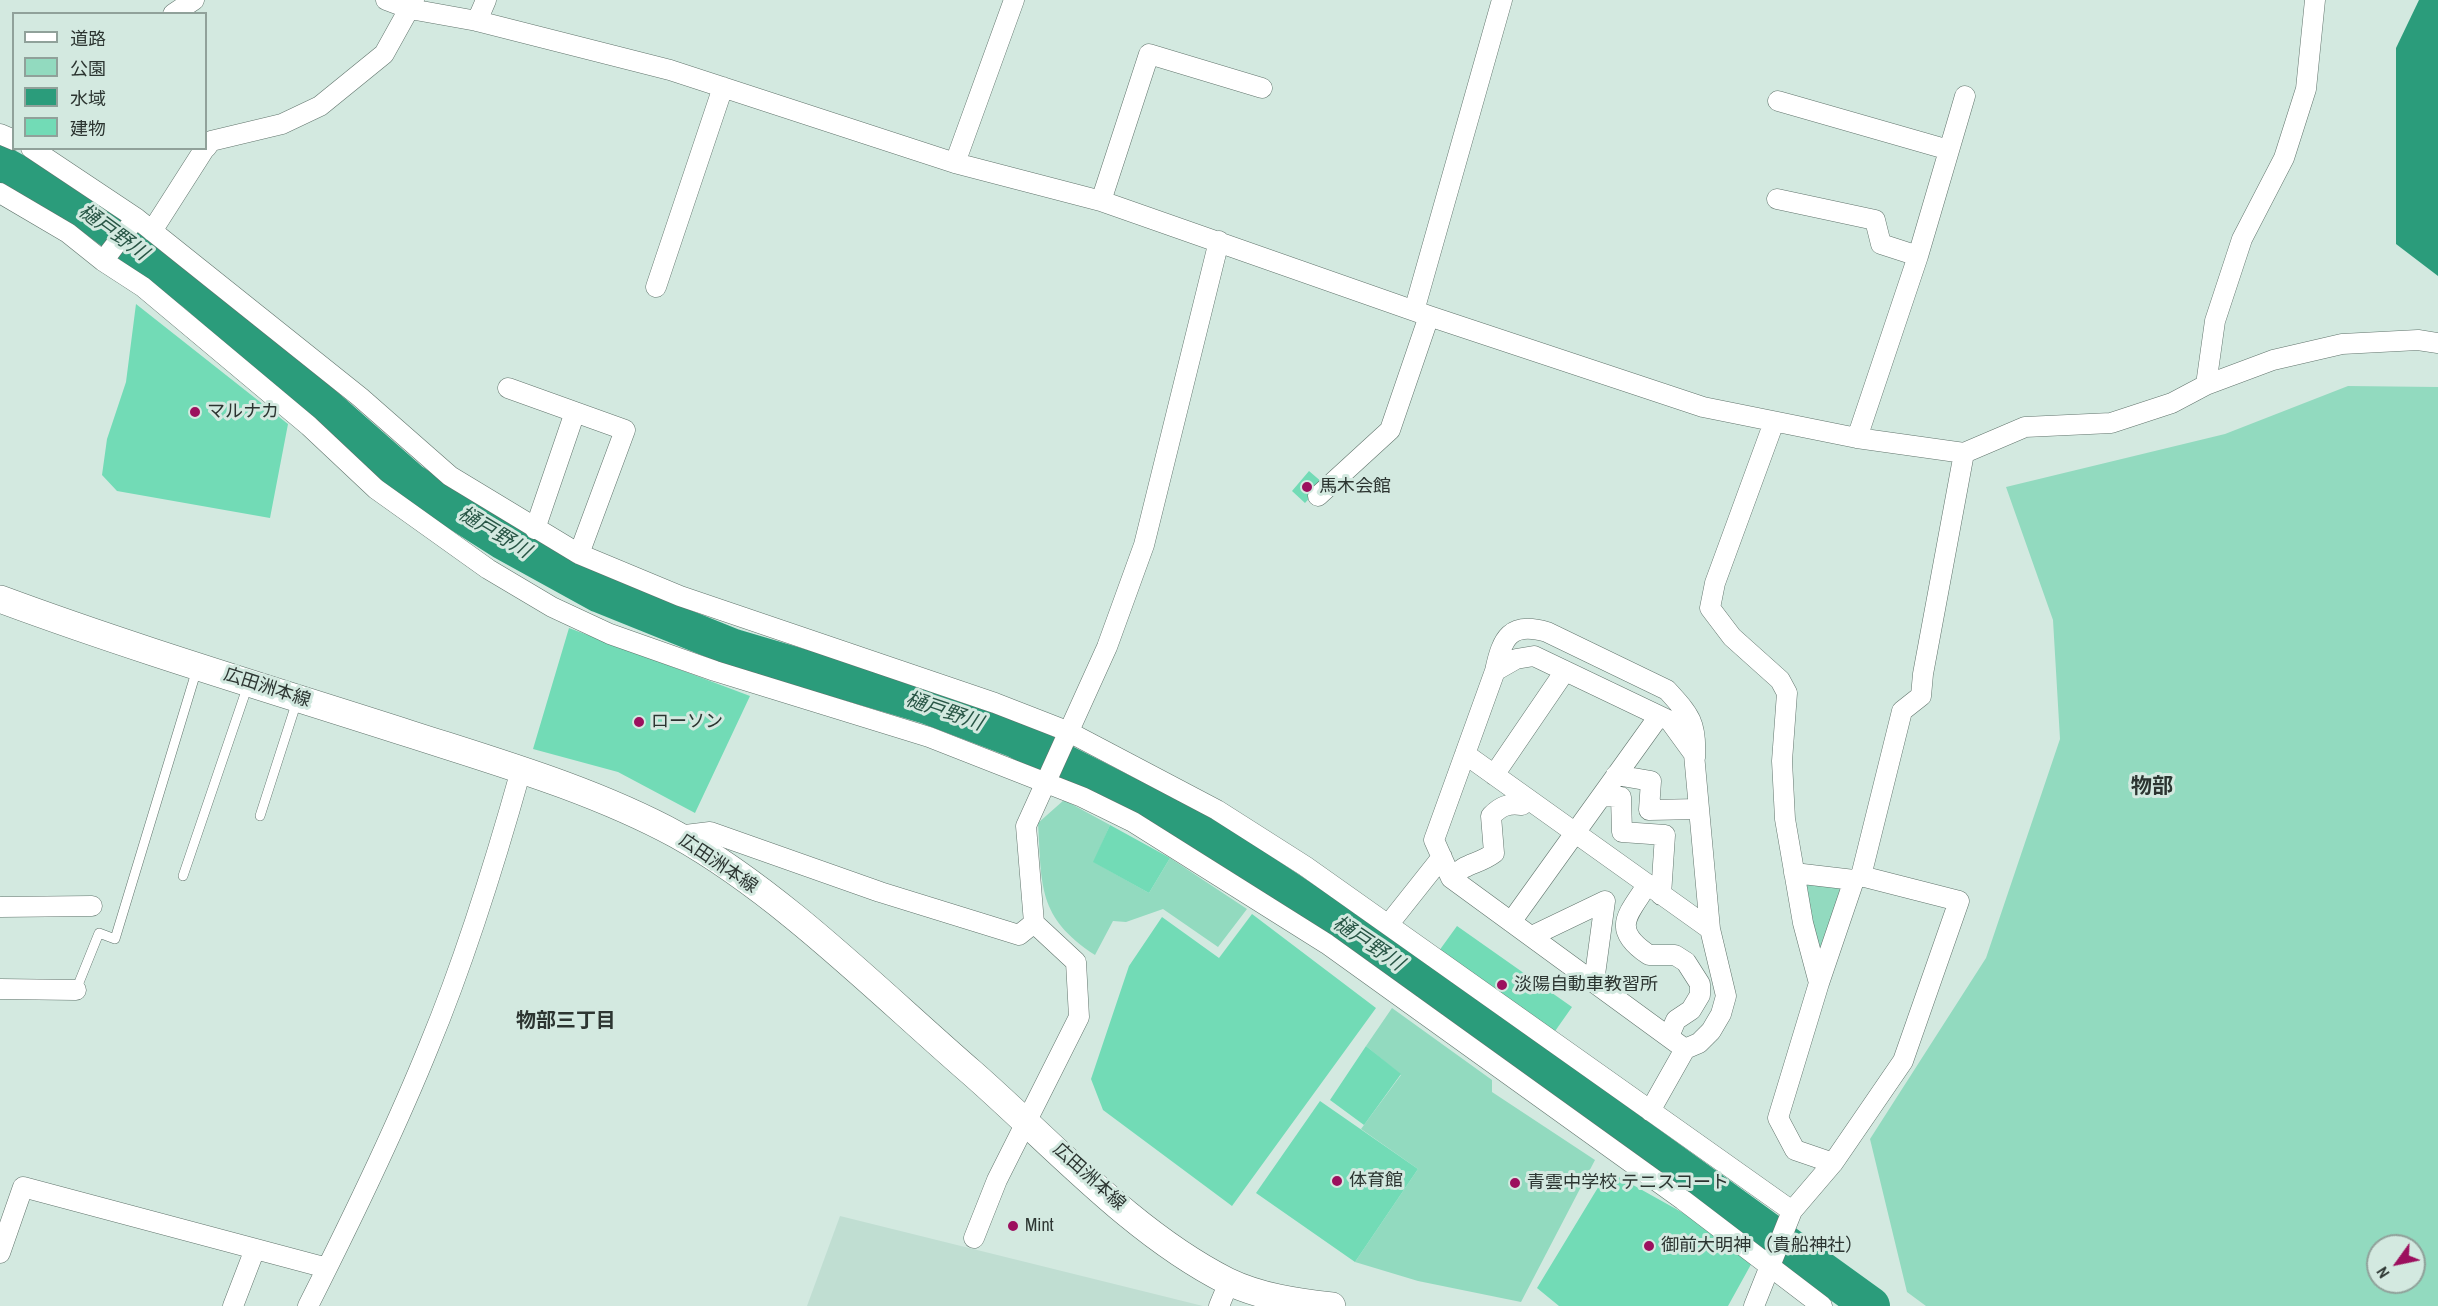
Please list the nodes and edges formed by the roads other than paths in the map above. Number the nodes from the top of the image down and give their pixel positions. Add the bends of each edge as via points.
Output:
1 (194, 0) edge
2 (386, 0) edge
3 (486, 0) edge
4 (1014, 0) edge
5 (1502, 0) edge
6 (2315, 0) edge
7 (412, 5) edge
8 (176, 12) edge
9 (477, 21) junction
10 (723, 87) junction
11 (1262, 87) dead end
12 (1965, 96) dead end
13 (1778, 101) dead end
14 (207, 146) edge
15 (34, 150) edge
16 (204, 150) edge
17 (1949, 150) junction
18 (955, 163) junction
19 (0, 193) edge
20 (1777, 199) dead end
21 (1101, 201) junction
22 (135, 218) junction
23 (152, 231) junction
24 (1219, 241) junction
25 (1918, 256) junction
26 (103, 261) junction
27 (656, 287) dead end
28 (1422, 314) junction
29 (2438, 343) edge
30 (2206, 385) junction
31 (508, 388) dead end
32 (575, 412) junction
33 (1774, 422) junction
34 (1857, 438) junction
35 (1964, 453) junction
36 (1318, 496) dead end
37 (534, 529) junction
38 (579, 554) junction
39 (0, 598) edge
40 (198, 666) junction
41 (1495, 671) junction
42 (1565, 671) junction
43 (249, 683) junction
44 (298, 698) junction
45 (1659, 716) junction
46 (1067, 731) junction
47 (1465, 754) junction
48 (1695, 758) junction
49 (521, 770) junction
50 (1494, 775) junction
51 (1616, 776) junction
52 (1046, 784) junction
53 (1602, 796) junction
54 (1528, 800) junction
55 (1699, 809) junction
56 (260, 816) dead end
57 (1575, 833) junction
58 (678, 836) junction
59 (1442, 857) junction
60 (1794, 873) junction
61 (183, 876) dead end
62 (1451, 878) junction
63 (1858, 878) junction
64 (1654, 890) junction
65 (92, 906) dead end
66 (0, 907) edge
67 (1512, 922) junction
68 (1035, 923) junction
69 (1388, 925) junction
70 (1710, 930) junction
71 (1532, 936) junction
72 (1594, 982) junction
73 (1819, 983) junction
74 (0, 988) edge
75 (76, 990) joint
76 (1669, 1036) junction
77 (1685, 1048) junction
78 (1650, 1111) junction
79 (1026, 1121) junction
80 (1833, 1163) junction
81 (1791, 1211) junction
82 (974, 1238) dead end
83 (255, 1249) junction
84 (0, 1253) edge
85 (1771, 1266) junction
86 (327, 1268) junction
87 (1224, 1294) edge
88 (233, 1306) edge
89 (308, 1306) edge
90 (1332, 1306) edge
91 (1754, 1306) edge
92 (1822, 1306) edge

1 - 8 street
2 - 7 street
3 - 9 street
4 - 18 street
5 - 28 street
6 - 30 street via 2306,89 2284,158 2242,239 2215,321
7 - 9 street
7 - 14 street via 384,54 320,106 282,124 211,141
9 - 10 street
10 - 18 street
10 - 27 street
11 - 21 street via 1149,54
12 - 17 street
13 - 17 street
15 - 22 street
16 - 23 street
17 - 25 street
18 - 21 street
19 - 26 street via 68,233
20 - 25 street via 1875,220 1881,244
21 - 24 street
22 - 23 street
22 - 26 street
23 - 37 street via 360,398 450,476
24 - 28 street
24 - 46 street via 1144,545 1107,647
25 - 34 street
26 - 52 street via 143,287 309,426 376,489 488,569 552,607 610,634 715,671 929,736
28 - 33 street via 1703,407
28 - 36 street via 1390,430
29 - 30 street via 2418,340 2342,344 2273,360
30 - 35 street via 2172,403 2111,423 2025,427
31 - 32 street
32 - 37 street
32 - 38 street via 625,430
33 - 34 street
33 - 60 street via 1715,583 1710,608 1732,637 1780,680 1787,693 1782,787
34 - 35 street
35 - 63 street via 1921,696 1902,711
37 - 38 street
38 - 46 street via 692,600
39 - 40 main road, 広田洲本線
40 - 43 main road, 広田洲本線
40 - 75 lane via 115,939 99,933
41 - 42 street via 1516,659 1534,656
41 - 47 street
41 - 48 street via 1500,646 1514,632 1529,626 1547,632 1667,690 1696,730
42 - 45 street
42 - 50 street
43 - 44 main road, 広田洲本線
43 - 61 lane
44 - 49 main road, 広田洲本線
44 - 56 lane
45 - 48 street via 1670,721
45 - 51 street
46 - 52 street
46 - 69 street via 1241,824
47 - 50 street
47 - 59 street via 1434,840
48 - 55 street
49 - 58 main road, 広田洲本線 via 602,800
49 - 86 street via 491,876 430,1045
50 - 54 street
51 - 53 street
51 - 55 street via 1651,781 1649,810
52 - 68 street via 1026,826
52 - 85 street via 1133,822 1327,944
53 - 57 street
53 - 64 street via 1621,797 1622,832 1665,834
54 - 57 street
54 - 62 street via 1522,805 1500,808 1491,816 1494,853 1463,866
55 - 70 street
57 - 64 street
57 - 67 street
58 - 68 street via 710,832 880,892 1019,935
58 - 79 main road, 広田洲本線 via 795,918
59 - 62 street
59 - 69 street
60 - 63 street
60 - 73 street
62 - 67 street
63 - 73 street
63 - 80 street via 1959,901 1903,1060
64 - 70 street
64 - 76 street via 1628,911 1625,926 1630,939 1648,955 1675,955 1686,962 1700,984 1700,995 1691,1010 1676,1020
65 - 66 street
67 - 71 street
68 - 79 street via 1076,962 1079,1017
69 - 78 street
70 - 77 street via 1726,996 1711,1031 1699,1043
71 - 72 street
71 - 72 street via 1605,901
72 - 76 street
73 - 80 street via 1778,1118 1795,1150
74 - 75 street
76 - 77 street
77 - 78 street
78 - 81 street
79 - 82 street
79 - 87 main road, 広田洲本線 via 1115,1203 1175,1249
80 - 81 street
81 - 85 street
83 - 84 street via 23,1187
83 - 86 street
83 - 88 street
85 - 91 street
85 - 92 street
86 - 89 street
87 - 90 main road, 広田洲本線

